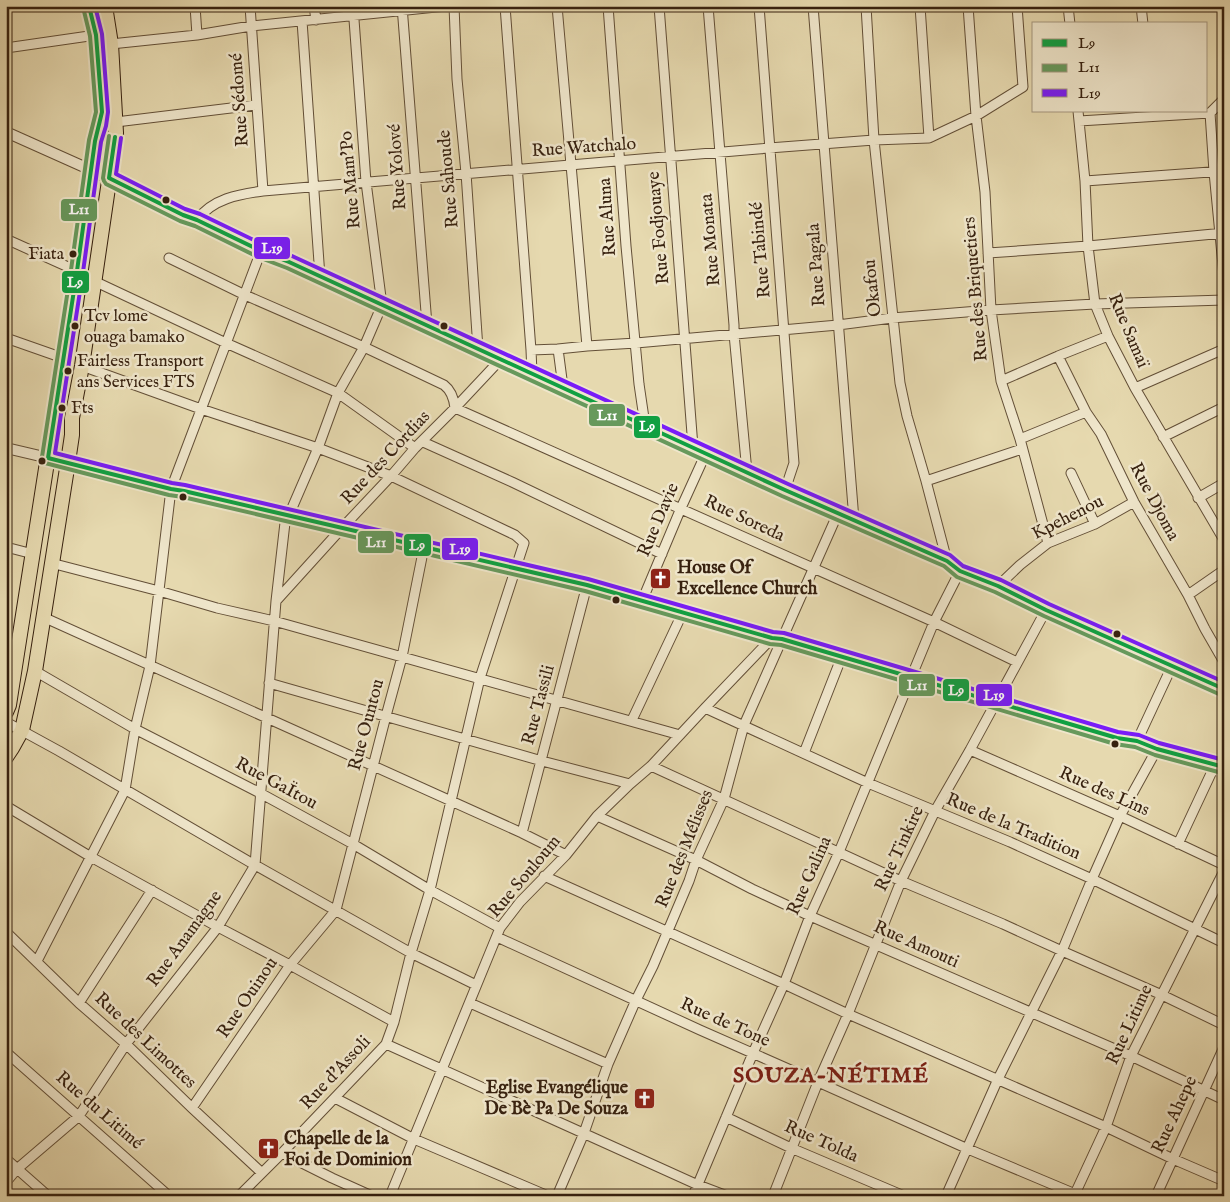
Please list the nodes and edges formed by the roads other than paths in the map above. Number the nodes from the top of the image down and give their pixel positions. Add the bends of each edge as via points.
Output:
1 (89, 6) edge
2 (105, 6) edge
3 (195, 6) edge
4 (250, 6) edge
5 (314, 6) edge
6 (446, 6) edge
7 (454, 6) edge
8 (505, 6) edge
9 (556, 6) edge
10 (608, 6) edge
11 (659, 6) edge
12 (708, 6) edge
13 (758, 6) edge
14 (813, 6) edge
15 (866, 6) edge
16 (920, 6) edge
17 (968, 6) edge
18 (1017, 6) edge
19 (1068, 6) edge
20 (1142, 6) edge
21 (403, 8) edge
22 (354, 11) edge
23 (316, 20) junction
24 (302, 21) junction
25 (1070, 22) edge
26 (1143, 22) edge
27 (251, 26) junction
28 (197, 34) junction
29 (96, 35) junction
30 (111, 44) junction
31 (6, 48) edge
32 (1224, 100) edge
33 (256, 105) junction
34 (1078, 112) edge
35 (1210, 113) junction
36 (1151, 114) edge
37 (976, 116) junction
38 (1079, 121) junction
39 (116, 122) junction
40 (6, 132) edge
41 (929, 138) junction
42 (874, 140) junction
43 (824, 144) junction
44 (769, 148) junction
45 (720, 152) junction
46 (669, 157) junction
47 (620, 161) junction
48 (571, 165) junction
49 (517, 169) junction
50 (1224, 171) edge
51 (1214, 172) junction
52 (466, 173) junction
53 (100, 174) junction
54 (415, 178) junction
55 (1085, 181) junction
56 (366, 182) junction
57 (313, 187) junction
58 (263, 191) junction
59 (197, 220) junction
60 (1221, 233) edge
61 (6, 239) edge
62 (1088, 246) junction
63 (261, 251) junction
64 (988, 253) junction
65 (169, 258) dead end
66 (77, 271) junction
67 (1224, 276) edge
68 (320, 277) junction
69 (94, 281) junction
70 (245, 295) junction
71 (1224, 300) edge
72 (1095, 304) junction
73 (382, 305) junction
74 (991, 310) junction
75 (892, 318) junction
76 (838, 324) junction
77 (427, 325) junction
78 (784, 330) junction
79 (734, 334) junction
80 (1108, 336) junction
81 (6, 338) edge
82 (685, 339) junction
83 (226, 343) junction
84 (636, 343) junction
85 (587, 346) junction
86 (364, 347) junction
87 (478, 349) junction
88 (558, 349) junction
89 (1224, 349) edge
90 (532, 350) junction
91 (1058, 356) junction
92 (63, 358) junction
93 (501, 359) junction
94 (82, 366) junction
95 (532, 373) junction
96 (1001, 381) junction
97 (563, 388) junction
98 (1135, 388) junction
99 (338, 393) junction
100 (1224, 407) edge
101 (455, 408) junction
102 (201, 409) junction
103 (1086, 412) junction
104 (645, 425) junction
105 (1163, 437) junction
106 (1020, 439) junction
107 (419, 445) junction
108 (693, 447) junction
109 (6, 448) edge
110 (318, 448) junction
111 (1022, 449) junction
112 (706, 453) junction
113 (48, 458) junction
114 (68, 462) junction
115 (747, 472) junction
116 (1071, 473) dead end
117 (391, 476) junction
118 (926, 481) junction
119 (1224, 483) edge
120 (171, 489) junction
121 (785, 490) junction
122 (1198, 498) junction
123 (1134, 502) junction
124 (681, 508) junction
125 (838, 513) junction
126 (288, 515) junction
127 (854, 520) junction
128 (1095, 524) junction
129 (343, 527) junction
130 (1224, 540) edge
131 (1048, 543) junction
132 (6, 547) edge
133 (424, 547) junction
134 (33, 554) junction
135 (662, 554) junction
136 (947, 561) junction
137 (51, 563) junction
138 (515, 569) junction
139 (813, 569) junction
140 (1224, 570) edge
141 (960, 571) junction
142 (587, 585) junction
143 (998, 586) junction
144 (159, 591) junction
145 (1188, 595) junction
146 (276, 601) junction
147 (642, 601) junction
148 (1046, 610) junction
149 (683, 612) junction
150 (43, 617) junction
151 (274, 621) junction
152 (934, 622) junction
153 (777, 638) junction
154 (11, 655) edge
155 (842, 656) junction
156 (402, 657) junction
157 (1017, 662) junction
158 (1224, 662) edge
159 (150, 666) junction
160 (1172, 666) junction
161 (35, 671) junction
162 (911, 677) junction
163 (480, 678) junction
164 (269, 683) junction
165 (1224, 689) edge
166 (557, 700) junction
167 (995, 702) junction
168 (704, 708) junction
169 (6, 712) edge
170 (386, 716) junction
171 (266, 718) junction
172 (632, 720) junction
173 (6, 722) edge
174 (744, 725) junction
175 (135, 729) junction
176 (22, 730) junction
177 (680, 735) junction
178 (466, 739) junction
179 (1137, 741) junction
180 (1157, 749) junction
181 (970, 750) junction
182 (804, 753) junction
183 (6, 757) edge
184 (542, 761) junction
185 (373, 766) junction
186 (651, 766) junction
187 (1219, 766) edge
188 (868, 783) junction
189 (630, 784) junction
190 (126, 790) junction
191 (260, 793) junction
192 (724, 799) junction
193 (451, 802) junction
194 (6, 806) edge
195 (935, 810) junction
196 (597, 816) junction
197 (1120, 816) junction
198 (522, 833) junction
199 (353, 844) junction
200 (1178, 844) junction
201 (839, 852) junction
202 (566, 855) junction
203 (91, 857) junction
204 (696, 860) junction
205 (255, 865) junction
206 (1224, 865) edge
207 (1224, 871) edge
208 (544, 876) junction
209 (1092, 879) junction
210 (901, 880) junction
211 (152, 890) junction
212 (430, 890) junction
213 (336, 910) junction
214 (810, 916) junction
215 (218, 927) junction
216 (1196, 928) junction
217 (6, 932) edge
218 (668, 932) junction
219 (499, 933) junction
220 (1224, 942) edge
221 (876, 945) junction
222 (1062, 951) junction
223 (410, 952) junction
224 (37, 962) junction
225 (290, 965) junction
226 (784, 984) junction
227 (476, 985) junction
228 (1162, 995) junction
229 (636, 1000) junction
230 (79, 1003) junction
231 (470, 1003) junction
232 (1032, 1013) junction
233 (848, 1014) junction
234 (394, 1022) junction
235 (1224, 1025) edge
236 (126, 1044) junction
237 (386, 1044) junction
238 (1224, 1047) edge
239 (6, 1052) edge
240 (753, 1053) junction
241 (1131, 1056) junction
242 (608, 1064) junction
243 (442, 1069) junction
244 (998, 1079) junction
245 (818, 1082) junction
246 (1204, 1092) junction
247 (335, 1098) junction
248 (1224, 1100) edge
249 (192, 1108) junction
250 (79, 1116) junction
251 (726, 1117) junction
252 (1106, 1127) junction
253 (584, 1133) junction
254 (414, 1138) junction
255 (791, 1148) junction
256 (968, 1148) junction
257 (282, 1153) junction
258 (6, 1159) edge
259 (1173, 1159) junction
260 (17, 1169) junction
261 (262, 1173) junction
262 (1224, 1180) edge
263 (6, 1182) edge
264 (698, 1185) junction
265 (1076, 1195) edge
266 (48, 1196) edge
267 (170, 1196) edge
268 (239, 1196) edge
269 (372, 1196) edge
270 (390, 1196) edge
271 (548, 1196) edge
272 (557, 1196) edge
273 (693, 1196) edge
274 (727, 1196) edge
275 (773, 1196) edge
276 (904, 1196) edge
277 (946, 1196) edge
278 (1156, 1196) edge

1 - 29 highway
2 - 30 highway
3 - 28 street
4 - 27 street, Rue Sédomé
5 - 23 street
6 - 21 street
7 - 52 street, Rue Sahoude
8 - 49 street
9 - 48 street
10 - 47 street, Rue Aluna
11 - 46 street, Rue Fodjouaye
12 - 45 street, Rue Monata
13 - 44 street, Rue Tabindé
14 - 43 street, Rue Pagala
15 - 42 street, Okafou
16 - 41 street
17 - 37 street, Rue des Briquetiers
18 - 37 street, Rue Watchalo via 1023,87
19 - 25 street
20 - 26 street
21 - 22 street
21 - 54 street, Rue Yolové
22 - 23 street
22 - 56 street, Rue Mam'Po
23 - 24 street
24 - 27 street
24 - 57 street
27 - 28 street
27 - 33 street, Rue Sédomé
28 - 30 street
29 - 31 street
29 - 53 highway via 102,112 95,141
30 - 39 highway
32 - 35 street
33 - 39 street
33 - 58 street, Rue Sédomé
34 - 38 street, Rue Samaï
35 - 36 street
35 - 51 street
36 - 38 street
37 - 41 street, Rue Watchalo
37 - 64 street, Rue des Briquetiers
38 - 55 street, Rue Samaï
39 - 53 highway via 116,133
40 - 53 street
41 - 42 street, Rue Watchalo
42 - 43 street, Rue Watchalo
42 - 75 street, Okafou
43 - 44 street, Rue Watchalo
43 - 76 street, Rue Pagala
44 - 45 street, Rue Watchalo
44 - 78 street, Rue Tabindé
45 - 46 street, Rue Watchalo
45 - 79 street, Rue Monata
46 - 47 street, Rue Watchalo
46 - 82 street, Rue Fodjouaye
47 - 48 street, Rue Watchalo
47 - 84 street, Rue Aluna
48 - 49 street, Rue Watchalo
48 - 85 street
49 - 52 street, Rue Watchalo
49 - 90 street
50 - 51 street
51 - 55 street
51 - 60 street
52 - 54 street, Rue Watchalo
52 - 87 street, Rue Sahoude
53 - 59 street
53 - 66 highway
53 - 69 highway
54 - 56 street, Rue Watchalo
54 - 77 street, Rue Yolové
55 - 62 street, Rue Samaï
56 - 57 street, Rue Watchalo
56 - 73 street, Rue Mam'Po
57 - 58 street, Rue Watchalo
57 - 68 street
58 - 59 street, Rue Watchalo via 224,199
59 - 63 street
60 - 62 street
60 - 67 street
61 - 66 street
62 - 64 street
62 - 72 street, Rue Samaï
63 - 68 street
63 - 70 street
64 - 74 street, Rue des Briquetiers
65 - 70 street
66 - 92 highway
68 - 73 street
69 - 83 street
69 - 94 highway
70 - 83 street
70 - 86 street
71 - 72 street
72 - 74 street
72 - 80 street, Rue Samaï
73 - 77 street
73 - 86 street
74 - 75 street
74 - 96 street, Rue des Briquetiers
75 - 76 street
75 - 118 street, Okafou via 903,398
76 - 78 street
76 - 127 street, Rue Pagala
77 - 87 street
78 - 79 street
78 - 121 street, Rue Tabindé via 794,464
79 - 82 street
79 - 115 street, Rue Monata
80 - 91 street
80 - 98 street, Rue Samaï
81 - 92 street
82 - 84 street
82 - 108 street, Rue Fodjouaye
83 - 99 street
83 - 102 street
84 - 85 street
84 - 104 street, Rue Aluna
85 - 88 street
86 - 99 street, Rue Anamagne
86 - 101 street via 444,386 454,399
87 - 93 street
88 - 90 street
88 - 97 street
89 - 98 street
90 - 95 street
91 - 96 street
91 - 103 street, Rue Djoma
92 - 113 highway
93 - 95 street
93 - 101 street, Rue des Cordias
94 - 102 street
94 - 114 highway
95 - 97 street
96 - 106 street, Rue des Briquetiers
97 - 104 street
98 - 105 street, Rue Samaï
99 - 107 street
99 - 110 street, Rue Anamagne
100 - 105 street
101 - 107 street, Rue des Cordias
101 - 124 street, Rue Soreda
102 - 110 street
102 - 120 street
103 - 106 street
103 - 123 street, Rue Djoma via 1101,434
104 - 108 street
105 - 122 street, Rue Samaï
106 - 111 street, Rue des Briquetiers
107 - 117 street, Rue des Cordias
107 - 135 street via 512,482
108 - 112 street
109 - 113 street
110 - 117 street
110 - 126 street, Rue Anamagne
111 - 118 street
111 - 131 street, Rue des Briquetiers
112 - 115 street
112 - 124 street, Rue Davie
113 - 114 street
113 - 134 highway
114 - 120 street
114 - 137 highway
115 - 121 street
116 - 128 street
117 - 129 street, Rue des Cordias
117 - 138 street, Rue d'Assoli via 515,535 524,543
118 - 136 street, Okafou
119 - 122 street
120 - 126 street
120 - 144 street
121 - 125 street
122 - 130 street, Rue Samaï
123 - 128 street, Kpehenou
123 - 145 street, Rue Djoma
124 - 135 street, Rue Davie
124 - 139 street, Rue Soreda
125 - 127 street
125 - 139 street, Rue des Mélisses
126 - 129 street
126 - 146 street, Rue Anamagne
127 - 136 street
128 - 131 street, Kpehenou
129 - 133 street
129 - 146 street, Rue des Cordias
131 - 143 street, Kpehenou
132 - 134 street
133 - 138 street
133 - 156 street, Rue Ountou
134 - 154 highway
135 - 147 street, Rue Davie
136 - 141 street
137 - 144 street
137 - 150 highway
138 - 142 street
138 - 163 street, Rue d'Assoli
139 - 152 street, Rue Soreda
139 - 153 street, Rue des Mélisses
140 - 145 street
141 - 143 street
141 - 152 street, Rue Galina
142 - 147 street
142 - 166 street, Rue Tassili
143 - 148 street
144 - 151 street
144 - 159 street
145 - 158 street, Rue Djoma
146 - 151 street, Rue Anamagne
147 - 149 street
148 - 157 street, Rue Tinkire
148 - 160 street
149 - 153 street
149 - 172 street
150 - 159 street
150 - 161 highway
151 - 156 street
151 - 164 street, Rue Anamagne
152 - 157 street, Rue Soreda
152 - 162 street, Rue Galina
153 - 155 street
153 - 168 street, Rue Souloum
153 - 174 street, Rue des Mélisses
154 - 169 highway
155 - 162 street
155 - 182 street
156 - 163 street
156 - 170 street, Rue Ountou
157 - 167 street, Rue Tinkire
159 - 171 street
159 - 175 street
160 - 165 street
160 - 179 street
161 - 175 street, Rue GaÏtou
161 - 176 highway
162 - 167 street
162 - 188 street, Rue Galina
163 - 166 street
163 - 178 street, Rue d'Assoli
164 - 170 street
164 - 171 street, Rue Anamagne
166 - 172 street
166 - 184 street, Rue Tassili
167 - 179 street
167 - 181 street, Rue Tinkire
168 - 174 street, Rue de la Tradition
168 - 177 street, Rue Souloum
170 - 178 street
170 - 185 street, Rue Ountou
171 - 185 street
171 - 191 street, Rue Anamagne
172 - 177 street
173 - 176 street
174 - 182 street, Rue de la Tradition
174 - 192 street, Rue des Mélisses
175 - 190 street
175 - 191 street, Rue GaÏtou
176 - 183 highway
176 - 190 street
177 - 186 street, Rue Souloum
178 - 184 street
178 - 193 street, Rue d'Assoli
179 - 180 street
180 - 187 street
180 - 197 street
181 - 195 street, Rue Tinkire
181 - 197 street, Rue des Lins
182 - 188 street, Rue de la Tradition
184 - 189 street
184 - 198 street, Rue Tassili
185 - 193 street
185 - 199 street, Rue Ountou
186 - 189 street, Rue Souloum
186 - 192 street
187 - 200 street
188 - 195 street, Rue de la Tradition
188 - 201 street, Rue Galina
189 - 196 street, Rue Souloum
190 - 203 street
190 - 205 street
191 - 199 street, Rue GaÏtou
191 - 205 street, Rue Anamagne
192 - 201 street
192 - 204 street, Rue des Mélisses
193 - 198 street
193 - 212 street, Rue d'Assoli
194 - 203 street
195 - 209 street, Rue de la Tradition
195 - 210 street, Rue Tinkire
196 - 202 street, Rue Souloum
196 - 204 street, Rue Amouti
197 - 200 street, Rue des Lins
197 - 209 street
198 - 202 street
199 - 212 street, Rue GaÏtou
199 - 213 street, Rue Ountou
200 - 206 street, Rue des Lins
201 - 210 street
201 - 214 street, Rue Galina
202 - 208 street, Rue Souloum
203 - 211 street
203 - 224 street
204 - 214 street, Rue Amouti
204 - 218 street, Rue des Mélisses
205 - 213 street
205 - 215 street, Rue Anamagne
207 - 216 street, Rue Litime
208 - 218 street
208 - 219 street, Rue Souloum via 520,902
209 - 216 street, Rue de la Tradition
209 - 222 street
210 - 221 street, Rue Tinkire
210 - 222 street
211 - 215 street
211 - 230 street
212 - 219 street, Rue GaÏtou
212 - 223 street, Rue d'Assoli
213 - 223 street
213 - 225 street, Rue Ouinou
214 - 221 street, Rue Amouti
214 - 226 street, Rue Galina
215 - 225 street
215 - 236 street, Rue Anamagne
216 - 220 street, Rue de la Tradition
216 - 228 street, Rue Litime
217 - 224 street, Rue des Limottes
218 - 226 street
218 - 229 street, Rue des Mélisses
219 - 227 street, Rue Souloum
219 - 229 street, Rue de Tone
221 - 232 street, Rue Amouti
221 - 233 street, Rue Tinkire
222 - 228 street
222 - 232 street
223 - 227 street
223 - 234 street, Rue d'Assoli
224 - 230 street, Rue des Limottes
225 - 234 street
225 - 249 street, Rue Ouinou
226 - 233 street
226 - 240 street, Rue Galina
227 - 231 street, Rue Souloum
228 - 235 street
228 - 241 street, Rue Litime
229 - 240 street, Rue de Tone
229 - 242 street, Rue des Mélisses
230 - 236 street, Rue des Limottes
231 - 242 street
231 - 243 street, Rue Souloum
232 - 241 street, Rue Amouti
232 - 244 street
233 - 244 street
233 - 245 street, Rue Tinkire
234 - 237 street, Rue d'Assoli
236 - 249 street, Rue des Limottes
236 - 250 street, Rue Anamagne
237 - 243 street
237 - 247 street, Rue d'Assoli
238 - 246 street, Rue Ahepe
239 - 250 street, Rue du Litimé
240 - 245 street, Rue de Tone
240 - 251 street, Rue Galina
241 - 246 street, Rue Amouti
241 - 252 street, Rue Litime
242 - 253 street, Rue des Mélisses
243 - 253 street
243 - 254 street, Rue Souloum
244 - 252 street
244 - 256 street
245 - 255 street, Rue Tinkire
245 - 256 street, Rue de Tone
246 - 248 street, Rue Amouti
246 - 259 street, Rue Ahepe
247 - 254 street
247 - 257 street, Rue d'Assoli
249 - 261 street, Rue des Limottes
250 - 260 street, Rue Anamagne
250 - 267 street, Rue du Litimé
251 - 255 street, Rue Tolda
251 - 264 street, Rue Galina
252 - 259 street
252 - 265 street, Rue Litime
253 - 264 street
253 - 272 street, Rue des Mélisses
254 - 270 street, Rue Souloum
254 - 271 street
255 - 275 street, Rue Tinkire
255 - 276 street, Rue Tolda
256 - 265 street, Rue de Tone
256 - 277 street
257 - 261 street, Rue d'Assoli
257 - 269 street
258 - 260 street
259 - 262 street
259 - 278 street, Rue Ahepe
260 - 263 street, Rue Anamagne
260 - 266 street
261 - 268 street, Rue d'Assoli
264 - 273 street, Rue Galina
264 - 274 street

